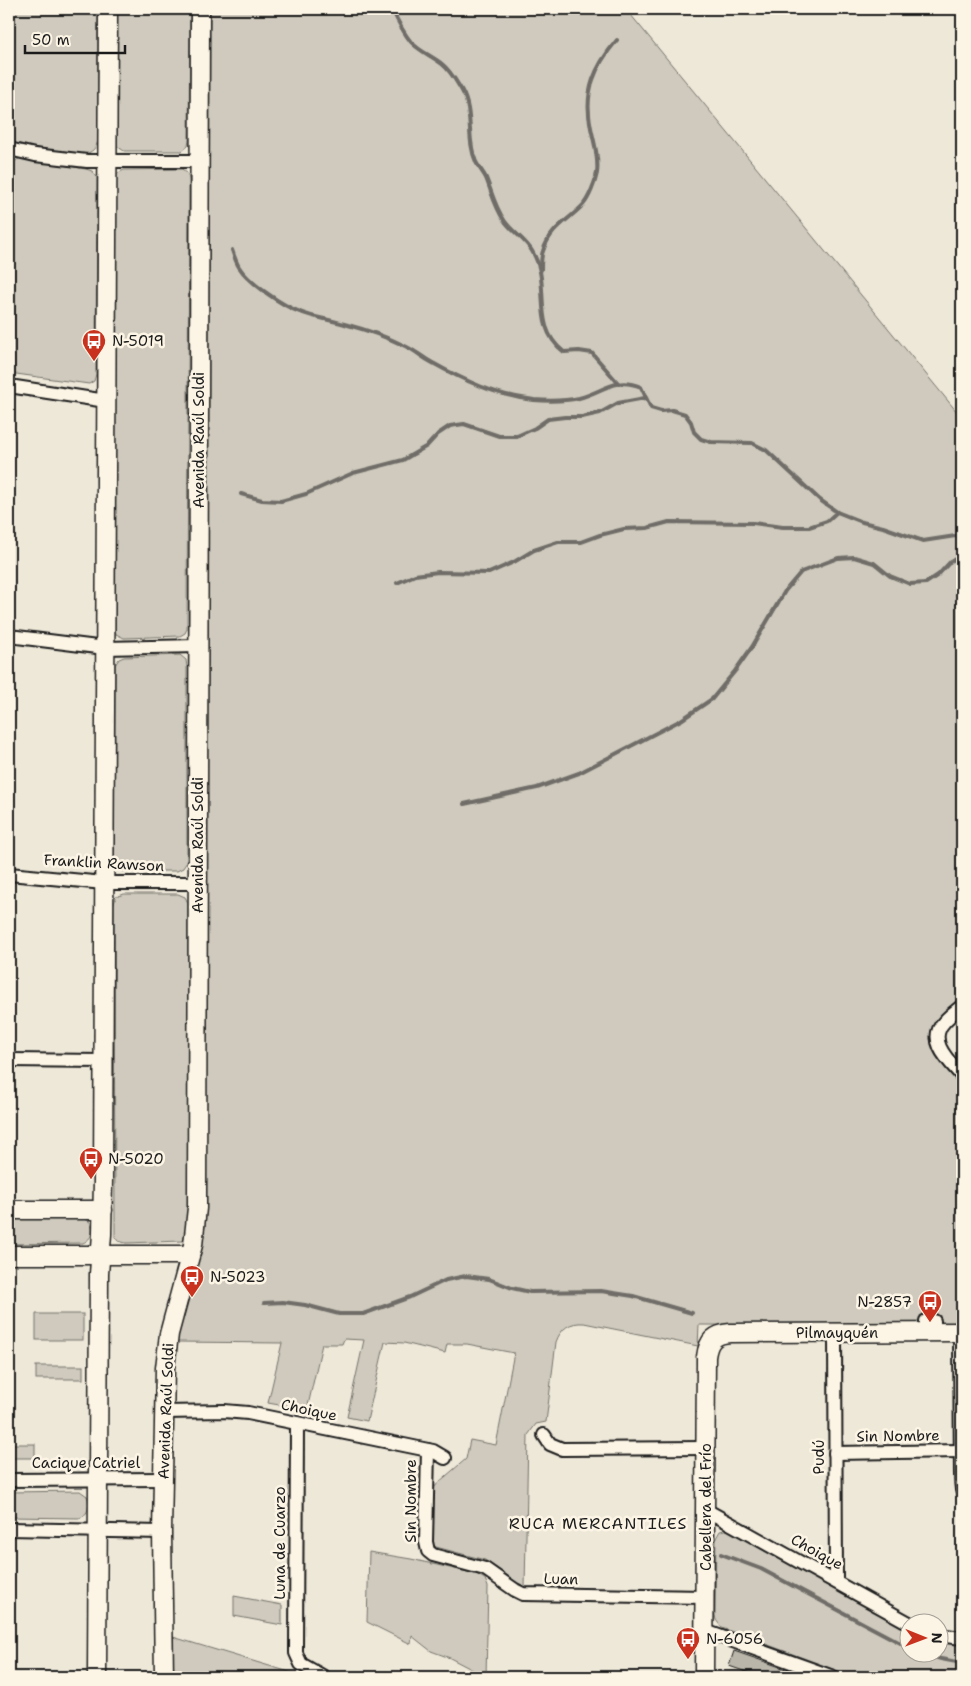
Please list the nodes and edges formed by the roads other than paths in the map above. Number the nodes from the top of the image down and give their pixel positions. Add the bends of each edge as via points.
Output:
1 (108, 9) edge
2 (200, 9) edge
3 (9, 150) edge
4 (108, 161) junction
5 (199, 161) junction
6 (9, 386) edge
7 (106, 401) junction
8 (9, 636) edge
9 (198, 646) junction
10 (105, 648) junction
11 (9, 874) edge
12 (104, 883) junction
13 (198, 883) junction
14 (962, 1006) edge
15 (9, 1060) edge
16 (103, 1061) junction
17 (962, 1076) edge
18 (9, 1210) edge
19 (103, 1210) junction
20 (9, 1255) edge
21 (190, 1255) junction
22 (100, 1256) junction
23 (961, 1332) edge
24 (835, 1333) junction
25 (712, 1338) joint
26 (164, 1412) junction
27 (297, 1424) junction
28 (544, 1436) dead end
29 (706, 1448) junction
30 (428, 1450) junction
31 (961, 1451) junction
32 (835, 1453) junction
33 (445, 1458) dead end
34 (163, 1479) junction
35 (9, 1480) edge
36 (98, 1480) junction
37 (962, 1490) edge
38 (706, 1510) junction
39 (9, 1529) edge
40 (98, 1531) junction
41 (162, 1532) junction
42 (428, 1551) joint
43 (836, 1581) junction
44 (705, 1598) junction
45 (898, 1617) edge
46 (705, 1631) junction
47 (948, 1636) edge
48 (962, 1638) edge
49 (97, 1677) edge
50 (164, 1677) edge
51 (324, 1677) edge
52 (704, 1677) edge
53 (833, 1677) edge

1 - 4 main road
2 - 5 main road, Avenida Raúl Soldi
3 - 4 street
4 - 5 street
4 - 7 main road
5 - 9 main road, Avenida Raúl Soldi
6 - 7 street
7 - 10 main road
8 - 10 street
9 - 10 street
9 - 13 main road, Avenida Raúl Soldi
10 - 12 main road
11 - 12 street, Franklin Rawson
12 - 13 street, Franklin Rawson
12 - 16 main road
13 - 21 main road, Avenida Raúl Soldi via 197,1208
14 - 17 street via 944,1021 937,1036 942,1051
15 - 16 street
16 - 19 main road
18 - 19 main road
19 - 22 main road
20 - 22 main road
21 - 22 main road
21 - 26 main road, Avenida Raúl Soldi via 166,1350
22 - 36 main road
23 - 24 main road, Pilmayquén
23 - 31 street
24 - 25 main road, Pilmayquén via 730,1333
24 - 32 street, Pudú
25 - 29 main road, Cabellera del Frío via 706,1357
26 - 27 street, Choique via 236,1412
26 - 34 main road, Avenida Raúl Soldi
27 - 30 street, Choique
27 - 51 street, Luna de Cuarzo via 296,1648 299,1662
28 - 29 street via 550,1444 562,1449
29 - 38 main road, Cabellera del Frío
30 - 33 street, Choique
30 - 42 street, Sin Nombre
31 - 32 street, Sin Nombre
31 - 37 street
32 - 43 street, Pudú
34 - 36 street, Cacique Catriel
34 - 41 main road, Avenida Raúl Soldi
35 - 36 street, Cacique Catriel
36 - 40 main road
38 - 43 street, Choique
38 - 44 main road, Cabellera del Frío
39 - 40 street
40 - 41 street
40 - 49 main road
41 - 50 main road, Avenida Raúl Soldi
42 - 44 street, Luan via 486,1569 523,1594
43 - 45 street, Choique
44 - 46 main road, Cabellera del Frío
46 - 52 main road, Cabellera del Frío
46 - 53 street
47 - 48 street

